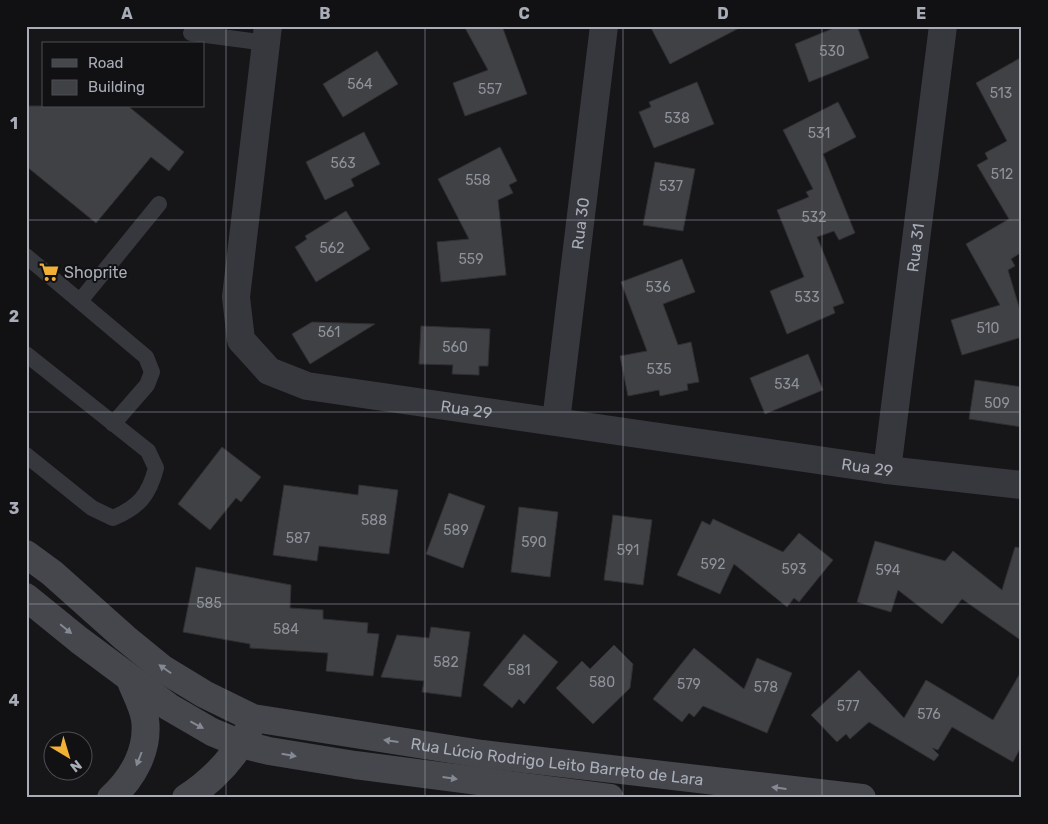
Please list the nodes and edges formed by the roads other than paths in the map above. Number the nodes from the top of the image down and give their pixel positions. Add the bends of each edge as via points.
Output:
1 (604, 26) edge
2 (943, 26) edge
3 (190, 33) dead end
4 (267, 35) edge
5 (159, 204) dead end
6 (26, 256) edge
7 (80, 301) junction
8 (26, 354) edge
9 (556, 421) junction
10 (113, 424) junction
11 (26, 456) edge
12 (887, 470) junction
13 (1022, 485) edge
14 (26, 554) edge
15 (52, 573) junction
16 (27, 599) edge
17 (130, 680) junction
18 (253, 718) junction
19 (241, 744) junction
20 (111, 798) edge
21 (186, 798) edge
22 (610, 798) edge
23 (862, 798) edge

1 - 9 street, Rua 30
2 - 12 street, Rua 31
3 - 4 lane
4 - 9 street, Rua 29 via 236,298 241,340 269,371 307,386
5 - 7 lane
6 - 7 lane
7 - 10 lane via 146,357 152,372 146,385
8 - 10 lane
9 - 12 street, Rua 29
10 - 11 lane via 148,451 156,468 151,486 132,510 113,518 92,508
12 - 13 street, Rua 29
14 - 15 street, Rua Lúcio Rodrigo Leito Barreto de Lara
15 - 16 street
18 -> 15 street, Rua Lúcio Rodrigo Leito Barreto de Lara via 204,694 163,668
16 -> 17 street, Rua Lúcio Rodrigo Leito Barreto de Lara
17 -> 19 street, Rua Lúcio Rodrigo Leito Barreto de Lara via 188,720
17 -> 20 street via 145,718 146,732 134,772
18 - 19 street
23 -> 18 street, Rua Lúcio Rodrigo Leito Barreto de Lara via 482,754
19 - 21 street via 199,790
19 -> 22 street, Rua Lúcio Rodrigo Leito Barreto de Lara via 355,765

